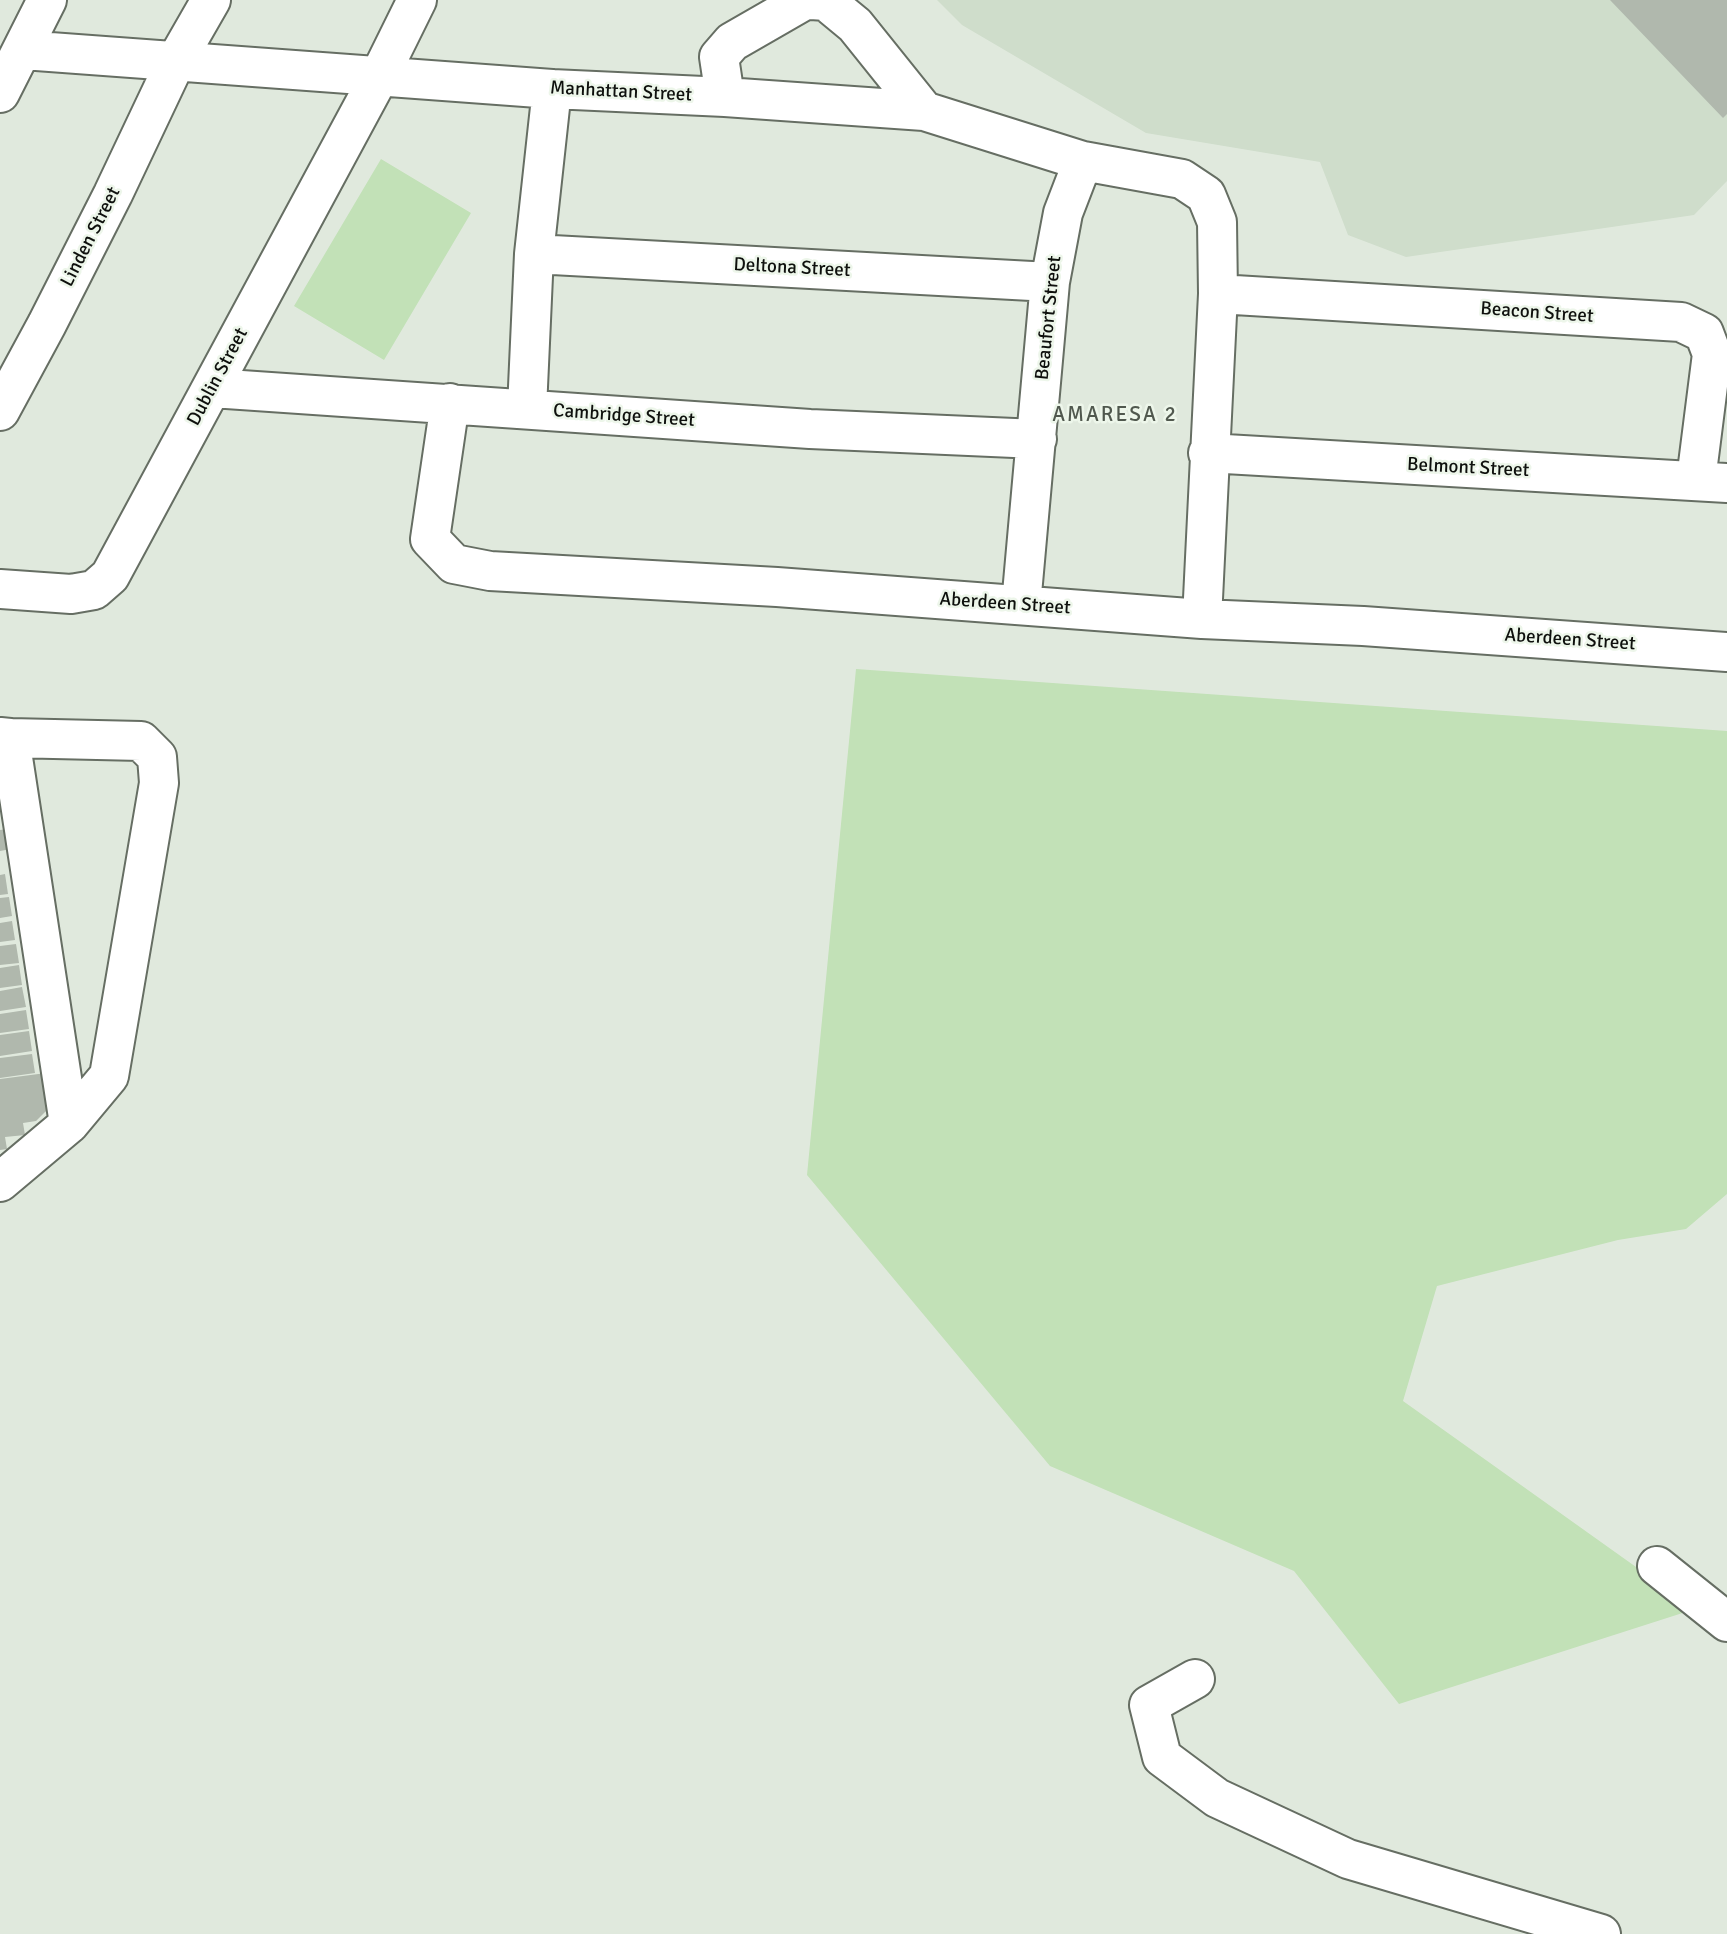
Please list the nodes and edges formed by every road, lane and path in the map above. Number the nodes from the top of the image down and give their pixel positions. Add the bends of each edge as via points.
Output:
1 (47, 0) edge
2 (211, 0) edge
3 (417, 0) edge
4 (805, 0) edge
5 (811, 0) edge
6 (23, 50) junction
7 (176, 61) junction
8 (380, 75) junction
9 (552, 89) junction
10 (0, 93) edge
11 (724, 97) junction
12 (924, 111) junction
13 (1083, 161) junction
14 (534, 254) junction
15 (1050, 282) junction
16 (1218, 293) junction
17 (212, 388) junction
18 (450, 403) junction
19 (527, 409) junction
20 (0, 411) edge
21 (1037, 439) junction
22 (1208, 453) junction
23 (1712, 482) edge
24 (0, 589) edge
25 (1021, 605) junction
26 (1202, 619) junction
27 (1727, 652) edge
28 (5, 738) edge
29 (69, 1124) junction
30 (0, 1182) edge
31 (1657, 1566) dead end
32 (1727, 1622) edge
33 (1195, 1679) dead end
34 (1601, 1934) edge

1 - 6 street
2 - 7 street, Linden Street
3 - 8 street, Dublin Street
4 - 11 street via 732,42 719,57
5 - 12 street via 826,1 855,25
6 - 7 street, Manhattan Street
6 - 10 street
7 - 8 street, Manhattan Street
7 - 20 street, Linden Street
8 - 9 street, Manhattan Street
8 - 17 street, Dublin Street
9 - 11 street, Manhattan Street
9 - 14 street
11 - 12 street, Manhattan Street
12 - 13 street, Manhattan Street
13 - 15 street, Beaufort Street via 1063,213
13 - 16 street, Manhattan Street via 1182,179 1206,195 1217,222
14 - 15 street, Deltona Street
14 - 19 street
15 - 21 street, Beaufort Street
16 - 22 street
16 - 23 street, Beacon Street via 1681,322 1704,333 1712,354
17 - 18 street, Cambridge Street
17 - 24 street, Dublin Street via 110,576 94,590 71,594
18 - 19 street, Cambridge Street
18 - 25 street, Aberdeen Street via 430,539 454,564 490,571
19 - 21 street, Cambridge Street
21 - 25 street, Beaufort Street
22 - 23 street, Belmont Street
22 - 26 street
25 - 26 street, Aberdeen Street
26 - 27 street, Aberdeen Street
28 - 29 street
28 - 29 street via 141,741 157,757 159,783 109,1076
29 - 30 street
31 - 32 street
33 - 34 street via 1149,1705 1162,1757 1217,1798 1348,1859

